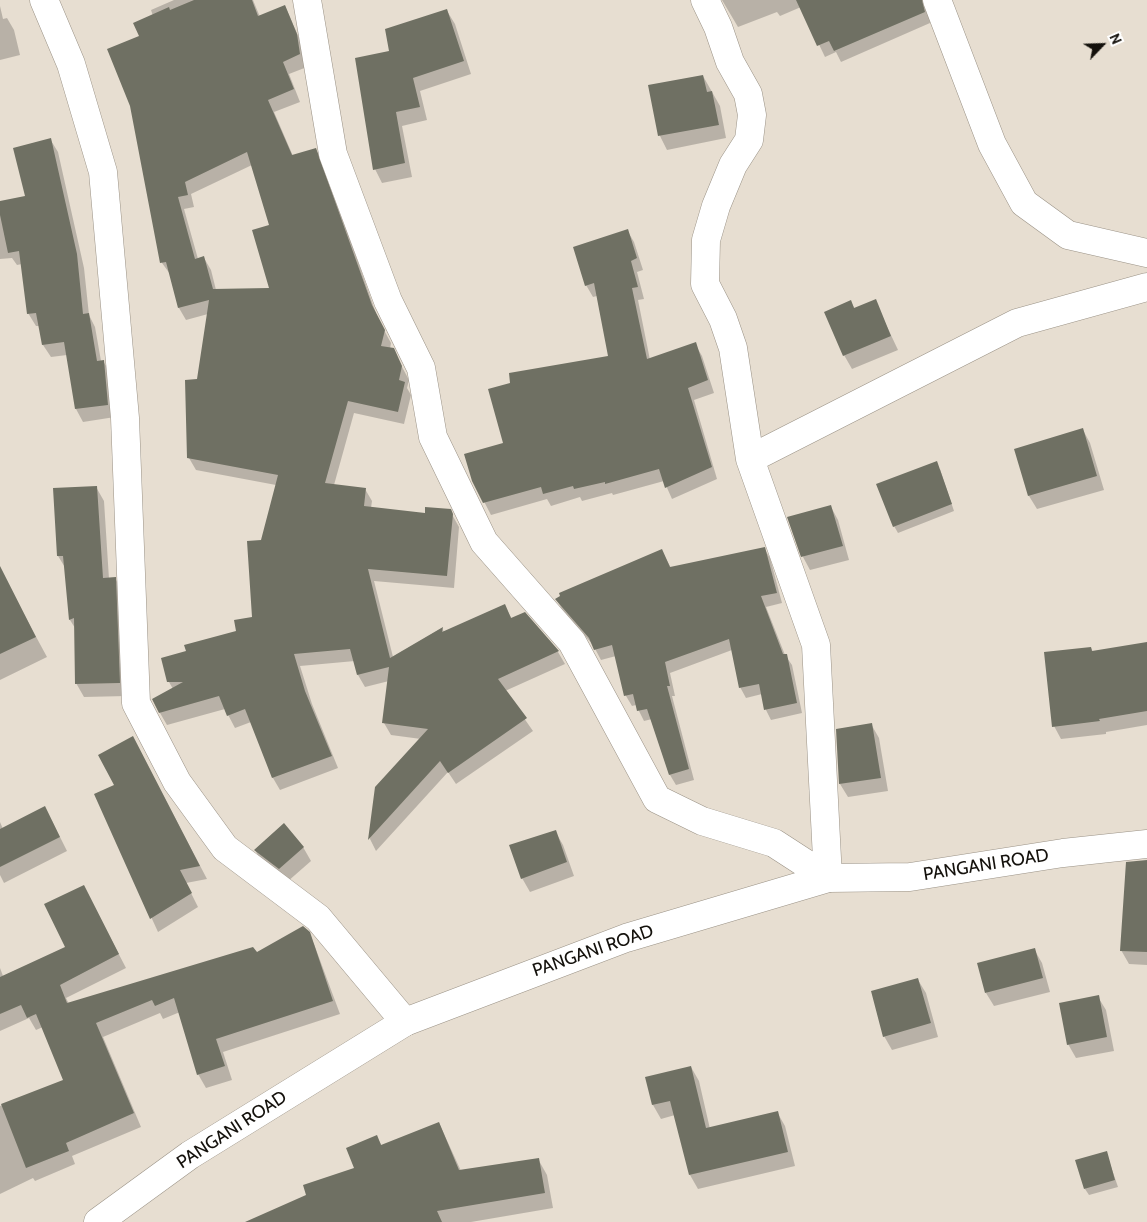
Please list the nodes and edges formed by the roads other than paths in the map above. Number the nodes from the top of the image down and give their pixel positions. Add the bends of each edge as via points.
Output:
1 (44, 0) edge
2 (307, 0) edge
3 (705, 0) edge
4 (937, 0) edge
5 (1147, 253) edge
6 (1147, 287) edge
7 (750, 459) junction
8 (1147, 844) edge
9 (828, 878) junction
10 (405, 1022) junction
11 (98, 1222) edge

1 - 10 street via 71,64 103,172 125,418 136,703 177,782 225,848 318,918
2 - 9 street via 332,154 388,301 421,368 433,437 484,542 572,642 657,799 702,821 774,843
3 - 7 street via 730,62 748,94 752,115 748,140 716,206 706,240 705,284 724,320 733,348
4 - 5 street via 992,144 1024,204 1068,235
6 - 7 street via 1017,323
7 - 9 street via 816,645
8 - 9 street, PANGANI ROAD via 1063,853 910,877
9 - 10 street, PANGANI ROAD via 626,938
10 - 11 street, PANGANI ROAD via 190,1155

